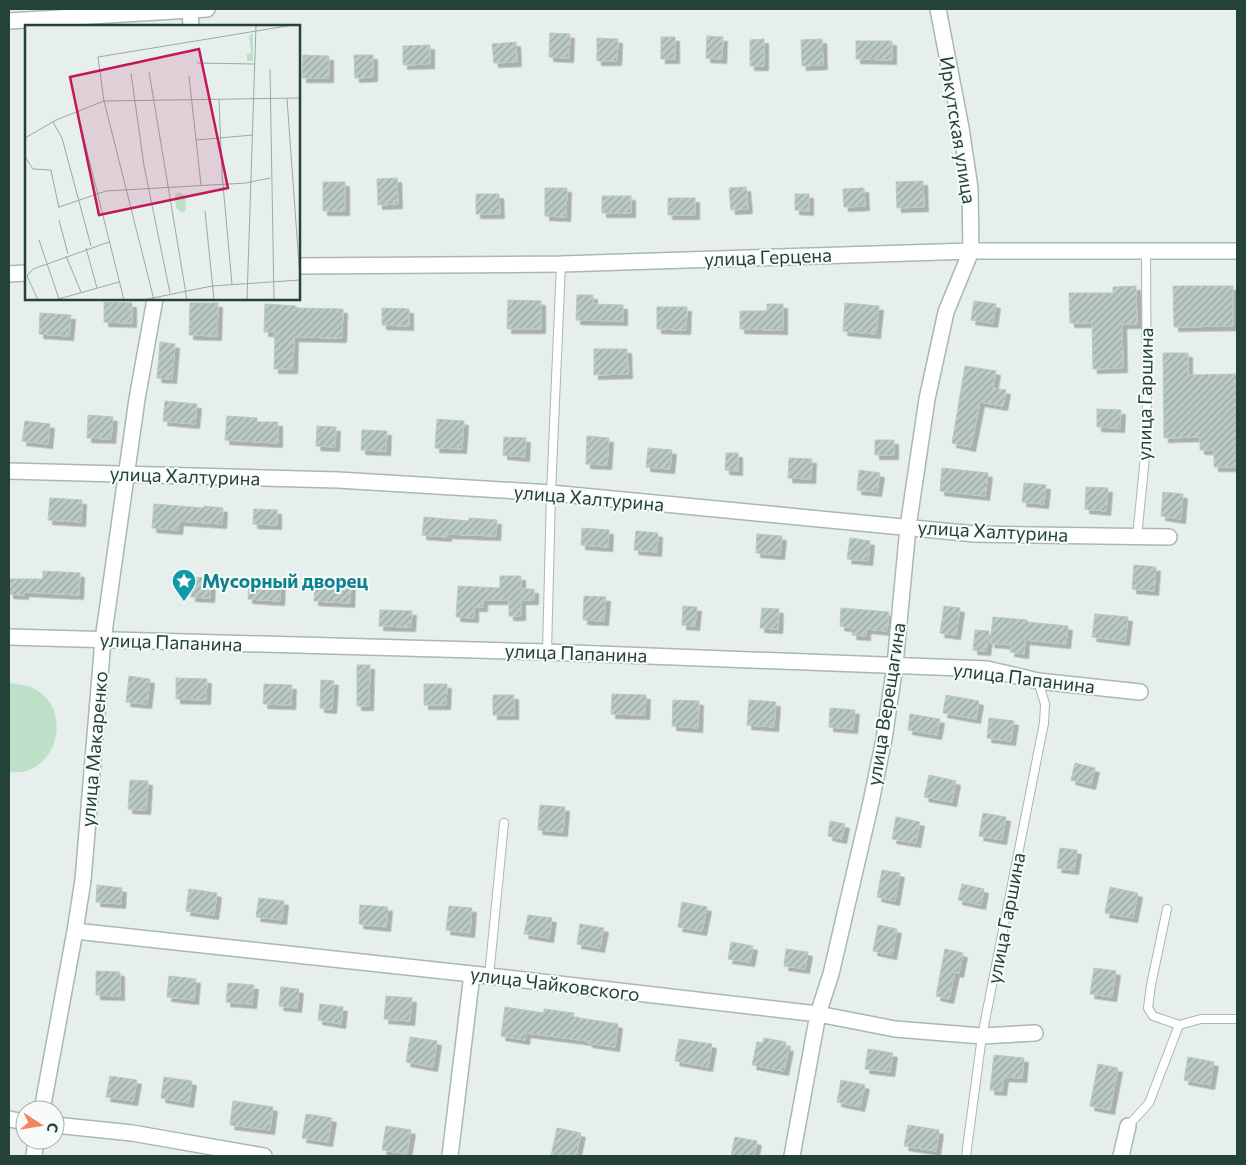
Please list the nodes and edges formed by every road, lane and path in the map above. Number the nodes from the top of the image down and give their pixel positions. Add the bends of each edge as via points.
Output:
1 (190, 9) edge
2 (207, 9) edge
3 (938, 9) edge
4 (9, 21) edge
5 (191, 25) edge
6 (1146, 250) junction
7 (1237, 251) edge
8 (971, 252) junction
9 (561, 264) junction
10 (300, 266) edge
11 (25, 273) edge
12 (9, 274) edge
13 (155, 300) edge
14 (9, 471) edge
15 (127, 474) junction
16 (551, 493) junction
17 (908, 527) junction
18 (1137, 537) junction
19 (1169, 537) dead end
20 (9, 637) edge
21 (103, 640) junction
22 (547, 652) junction
23 (895, 665) junction
24 (1038, 681) junction
25 (1140, 692) dead end
26 (504, 823) dead end
27 (1167, 910) dead end
28 (75, 931) junction
29 (472, 974) junction
30 (490, 976) junction
31 (818, 1014) junction
32 (1237, 1019) edge
33 (1179, 1025) junction
34 (1035, 1033) dead end
35 (982, 1036) junction
36 (44, 1100) edge
37 (65, 1126) edge
38 (1128, 1126) joint
39 (264, 1156) edge
40 (450, 1156) edge
41 (792, 1156) edge
42 (966, 1156) edge
43 (1121, 1156) edge

1 - 2 street
1 - 4 street
1 - 5 street
3 - 8 street, Иркутская улица via 970,188
6 - 7 street, улица Герцена
6 - 8 street, улица Герцена
6 - 18 lane, улица Гаршина via 1147,437
8 - 9 street, улица Герцена
8 - 17 street, улица Верещагина via 946,312 927,399
9 - 10 street, улица Герцена
9 - 16 lane
11 - 12 street
13 - 15 street, улица Макаренко
14 - 15 street, улица Халтурина
15 - 16 street, улица Халтурина via 338,480
15 - 21 street, улица Макаренко
16 - 17 street, улица Халтурина
16 - 22 lane
17 - 18 street, улица Халтурина via 975,534
17 - 23 street, улица Верещагина
18 - 19 street, улица Халтурина
20 - 21 street, улица Папанина
21 - 22 street, улица Папанина
21 - 28 street, улица Макаренко via 83,880
22 - 23 street, улица Папанина
23 - 24 street, улица Папанина via 987,669
23 - 31 street, улица Верещагина via 872,802 831,974
24 - 25 street, улица Папанина
24 - 35 lane, улица Гаршина via 1044,704 1044,723
26 - 30 lane
27 - 33 lane via 1148,1008 1153,1016
28 - 29 street, улица Чайковского
28 - 36 street, улица Макаренко
29 - 30 street, улица Чайковского
29 - 40 street
30 - 31 street, улица Чайковского
31 - 35 street, улица Чайковского via 895,1028
31 - 41 street, улица Верещагина
32 - 33 lane via 1201,1019
33 - 38 lane via 1149,1103
34 - 35 street, улица Чайковского
35 - 42 lane, улица Гаршина
37 - 39 street
38 - 43 street

